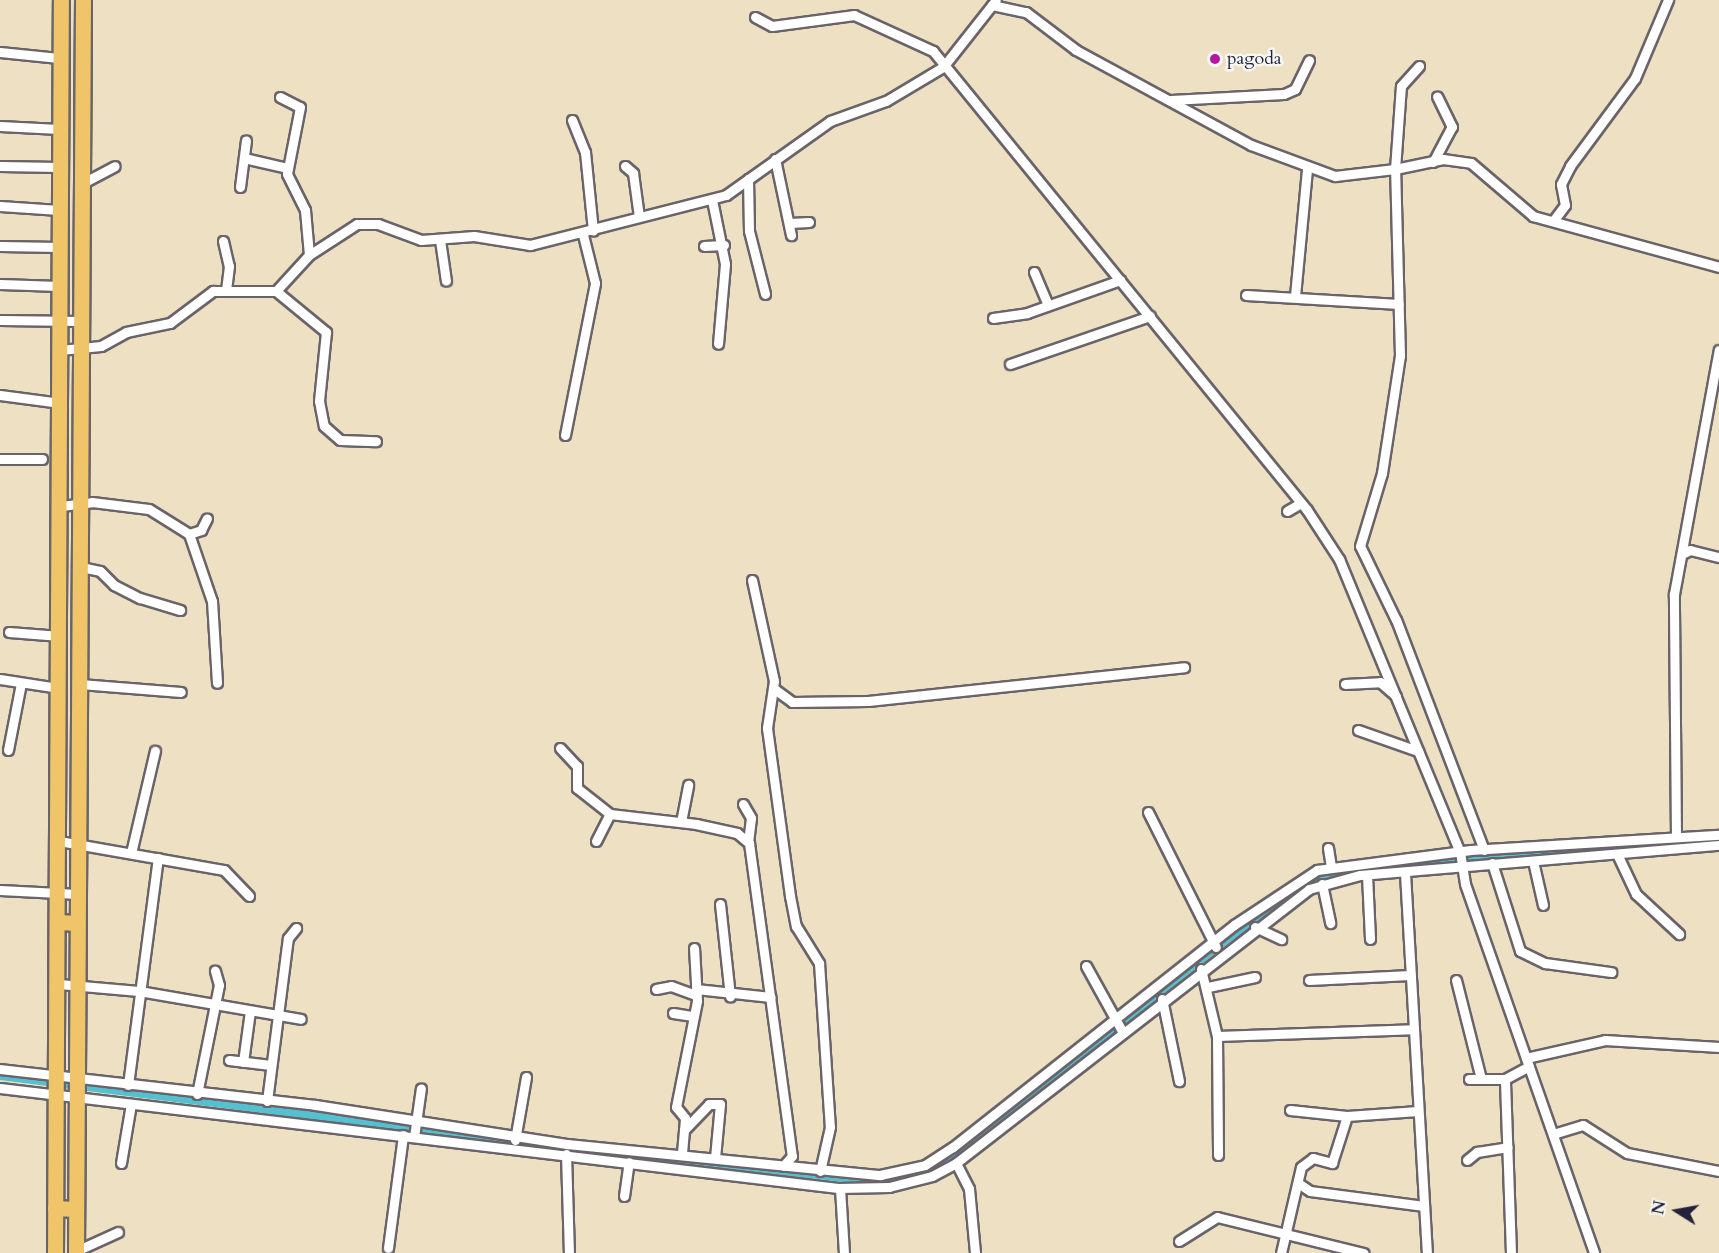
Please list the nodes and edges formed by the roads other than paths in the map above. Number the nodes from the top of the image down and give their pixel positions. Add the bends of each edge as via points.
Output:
1 (61, 0) edge
2 (83, 0) edge
3 (1668, 0) edge
4 (994, 3) edge
5 (755, 17) dead end
6 (0, 52) edge
7 (59, 58) junction
8 (1309, 60) dead end
9 (1419, 66) dead end
10 (943, 67) junction
11 (1437, 96) dead end
12 (280, 97) dead end
13 (1168, 100) junction
14 (572, 120) dead end
15 (0, 126) edge
16 (59, 129) junction
17 (246, 140) dead end
18 (244, 158) junction
19 (775, 159) junction
20 (1433, 162) junction
21 (0, 166) edge
22 (115, 166) dead end
23 (625, 166) dead end
24 (59, 167) junction
25 (287, 168) junction
26 (1307, 168) junction
27 (1395, 169) junction
28 (748, 179) junction
29 (79, 186) junction
30 (240, 188) dead end
31 (712, 200) junction
32 (0, 206) edge
33 (59, 210) junction
34 (639, 217) junction
35 (1553, 221) junction
36 (808, 222) dead end
37 (790, 223) junction
38 (588, 233) junction
39 (791, 235) dead end
40 (440, 240) junction
41 (223, 242) dead end
42 (724, 245) junction
43 (0, 246) edge
44 (704, 246) dead end
45 (59, 247) junction
46 (309, 255) junction
47 (1719, 267) edge
48 (1034, 272) dead end
49 (1120, 280) junction
50 (446, 281) dead end
51 (0, 284) edge
52 (60, 286) junction
53 (226, 290) junction
54 (276, 291) junction
55 (765, 294) dead end
56 (1246, 295) dead end
57 (1294, 296) junction
58 (1399, 304) junction
59 (1048, 305) junction
60 (1150, 316) junction
61 (993, 318) dead end
62 (0, 320) edge
63 (81, 321) junction
64 (59, 322) junction
65 (718, 344) dead end
66 (60, 350) junction
67 (82, 350) junction
68 (1719, 350) edge
69 (1010, 364) dead end
70 (0, 395) edge
71 (60, 403) junction
72 (565, 435) dead end
73 (376, 441) dead end
74 (0, 459) edge
75 (42, 459) dead end
76 (83, 503) junction
77 (1301, 503) junction
78 (61, 506) junction
79 (1287, 511) dead end
80 (207, 518) dead end
81 (189, 534) junction
82 (1682, 554) junction
83 (1719, 557) edge
84 (81, 567) junction
85 (752, 580) dead end
86 (180, 610) dead end
87 (9, 632) dead end
88 (60, 636) junction
89 (1184, 667) dead end
90 (0, 679) edge
91 (21, 682) junction
92 (218, 683) dead end
93 (80, 684) junction
94 (1346, 684) dead end
95 (59, 688) junction
96 (773, 688) junction
97 (181, 692) dead end
98 (1398, 698) junction
99 (1358, 730) dead end
100 (0, 733) edge
101 (11, 735) junction
102 (560, 748) dead end
103 (8, 750) dead end
104 (155, 751) dead end
105 (1418, 751) junction
106 (688, 785) dead end
107 (743, 804) dead end
108 (1148, 812) dead end
109 (610, 814) junction
110 (681, 822) junction
111 (1719, 835) edge
112 (1676, 837) junction
113 (59, 841) junction
114 (748, 841) junction
115 (596, 842) dead end
116 (78, 844) junction
117 (1719, 845) edge
118 (1328, 848) dead end
119 (1484, 850) junction
120 (131, 853) junction
121 (1618, 856) junction
122 (158, 858) junction
123 (1460, 860) junction
124 (1492, 863) junction
125 (1331, 866) junction
126 (1534, 866) junction
127 (1405, 873) junction
128 (1367, 875) junction
129 (1322, 884) junction
130 (0, 890) edge
131 (58, 894) junction
132 (78, 894) junction
133 (249, 896) dead end
134 (720, 904) dead end
135 (1544, 905) dead end
136 (59, 922) junction
137 (77, 922) junction
138 (1330, 923) dead end
139 (1255, 927) junction
140 (296, 928) dead end
141 (1680, 934) dead end
142 (1281, 939) dead end
143 (1370, 939) dead end
144 (694, 948) dead end
145 (1217, 949) junction
146 (1086, 966) dead end
147 (1201, 969) junction
148 (216, 971) dead end
149 (1611, 972) dead end
150 (1410, 975) junction
151 (1255, 977) dead end
152 (1309, 980) dead end
153 (1456, 980) dead end
154 (59, 984) junction
155 (77, 985) junction
156 (1208, 987) junction
157 (656, 989) dead end
158 (139, 991) junction
159 (696, 992) junction
160 (730, 996) junction
161 (771, 997) junction
162 (1161, 999) junction
163 (215, 1006) junction
164 (250, 1011) junction
165 (278, 1016) junction
166 (674, 1016) dead end
167 (693, 1018) junction
168 (301, 1019) dead end
169 (1118, 1025) junction
170 (1413, 1029) junction
171 (1217, 1036) junction
172 (1719, 1047) edge
173 (229, 1060) dead end
174 (243, 1062) junction
175 (1528, 1062) junction
176 (271, 1065) junction
177 (0, 1070) edge
178 (526, 1077) dead end
179 (1481, 1079) junction
180 (1505, 1079) junction
181 (1469, 1080) dead end
182 (1179, 1081) dead end
183 (128, 1085) junction
184 (55, 1086) junction
185 (0, 1088) edge
186 (75, 1088) junction
187 (421, 1089) dead end
188 (197, 1094) junction
189 (267, 1101) junction
190 (131, 1104) junction
191 (1290, 1110) dead end
192 (1418, 1111) junction
193 (1347, 1116) junction
194 (416, 1130) junction
195 (684, 1130) junction
196 (1553, 1134) junction
197 (403, 1136) junction
198 (514, 1142) junction
199 (1508, 1147) junction
200 (682, 1153) junction
201 (566, 1154) junction
202 (1218, 1155) dead end
203 (715, 1158) junction
204 (1467, 1160) dead end
205 (629, 1162) junction
206 (121, 1163) dead end
207 (956, 1163) junction
208 (783, 1166) junction
209 (747, 1169) junction
210 (820, 1171) junction
211 (1719, 1171) edge
212 (1298, 1183) junction
213 (840, 1188) junction
214 (624, 1196) dead end
215 (1424, 1206) junction
216 (55, 1208) junction
217 (75, 1209) junction
218 (118, 1233) dead end
219 (1285, 1234) junction
220 (1179, 1241) dead end
221 (388, 1248) dead end
222 (76, 1252) edge
223 (55, 1253) edge
224 (569, 1253) edge
225 (844, 1253) edge
226 (975, 1253) edge
227 (1281, 1253) edge
228 (1364, 1253) edge
229 (1426, 1253) edge
230 (1511, 1253) edge
231 (1594, 1253) edge

1 - 7 main road
2 - 29 main road
3 - 35 street via 1630,85 1561,183 1565,205
4 - 10 street
4 - 13 street via 1026,12 1076,50
5 - 10 street via 772,26 854,15 921,44
6 - 7 street
7 - 16 main road
8 - 13 street via 1295,89 1284,94
9 - 27 street via 1401,86
10 - 19 street via 886,101 830,121
10 - 49 street
11 - 20 street via 1452,127
12 - 25 street via 300,107
13 - 26 street via 1251,146
14 - 38 street via 585,152
15 - 16 street
16 - 24 main road
17 - 18 street
18 - 25 street
18 - 30 street
19 - 28 street
19 - 37 street
20 - 27 street
20 - 35 street via 1471,163 1524,211
21 - 24 street
22 - 29 street via 93,174
23 - 34 street via 633,173
24 - 33 main road
25 - 46 street via 305,210
26 - 27 street via 1335,176
26 - 57 street
27 - 58 street
28 - 31 street
28 - 55 street via 749,231
29 - 63 main road
31 - 34 street
31 - 42 street
32 - 33 street
33 - 45 main road
34 - 38 street
35 - 47 street
36 - 37 street
37 - 39 street
38 - 40 street via 530,245 474,236
38 - 72 street via 595,283
40 - 46 street via 357,224
40 - 50 street
41 - 53 street via 230,266
42 - 44 street
42 - 65 street
43 - 45 street
45 - 52 main road
46 - 54 street
48 - 59 street
49 - 59 street
49 - 60 street
51 - 52 street
52 - 64 main road
53 - 54 street
53 - 67 street via 213,291 170,323
54 - 73 street via 326,332 320,401 324,426 340,440
56 - 57 street
57 - 58 street
58 - 119 street via 1400,356 1382,473 1360,546 1396,620
59 - 61 street
60 - 69 street
60 - 77 street
62 - 64 street
63 - 64 street
63 - 67 main road
64 - 66 main road
66 - 67 street
66 - 71 main road
67 - 76 main road
68 - 82 street
70 - 71 street
71 - 78 main road
74 - 75 street
76 - 78 street
76 - 81 street via 158,511
76 - 84 main road
77 - 79 street
77 - 98 street via 1339,559
78 - 88 main road
80 - 81 street via 201,530
81 - 92 street via 212,601
82 - 83 street via 1690,550
82 - 112 street via 1673,616 1678,693
84 - 86 street via 100,571 114,585 140,598
84 - 93 main road
85 - 96 street via 770,645
87 - 88 street
88 - 95 main road
89 - 96 street via 868,701 792,702
90 - 91 street
91 - 95 street
91 - 101 street
93 - 97 street
93 - 116 main road
94 - 98 street via 1380,682
95 - 113 main road
96 - 210 street via 767,728 790,896 796,926 819,963 830,1127
98 - 105 street
99 - 105 street via 1387,744
100 - 101 street
101 - 103 street
102 - 109 street via 577,766 577,788
104 - 120 street
105 - 123 street
106 - 110 street
107 - 114 street via 751,818
108 - 145 street
109 - 110 street
109 - 115 street
110 - 114 street via 737,833
111 - 112 street
112 - 119 street
113 - 116 street
113 - 131 main road
114 - 161 street
116 - 120 street
116 - 132 main road
117 - 121 street
118 - 125 street
119 - 123 street
120 - 122 street
121 - 126 street
121 - 141 street via 1636,894
122 - 133 street via 230,872
122 - 158 street
123 - 124 street
123 - 125 street
123 - 127 street
123 - 175 street
124 - 126 street via 1513,861
124 - 149 street via 1520,951 1545,963
125 - 145 street via 1293,882
126 - 135 street
127 - 128 street
127 - 150 street
128 - 129 street
128 - 143 street
129 - 138 street
129 - 139 street
130 - 131 street
131 - 132 street
131 - 136 main road
132 - 137 main road
134 - 160 street
136 - 137 main road
136 - 154 main road
137 - 155 main road
139 - 142 street
139 - 145 street
140 - 165 street via 289,932
144 - 159 street
145 - 147 street
145 - 169 street
146 - 169 street
147 - 156 street
147 - 162 street
148 - 163 street
150 - 152 street
150 - 170 street
151 - 156 street
153 - 179 street
154 - 155 street
154 - 184 main road
155 - 158 street
155 - 186 main road
156 - 171 street
157 - 159 street via 671,986
158 - 163 street
158 - 183 street
159 - 160 street
159 - 167 street
160 - 161 street
161 - 208 street via 792,1155
162 - 169 street
162 - 182 street
163 - 164 street
163 - 188 street
164 - 165 street
164 - 174 street
165 - 168 street
165 - 176 street
166 - 167 street
167 - 195 street via 676,1107 685,1118
169 - 207 street
169 - 210 street via 925,1165 880,1175
170 - 171 street via 1323,1028
170 - 192 street
171 - 202 street
172 - 175 street via 1605,1040
173 - 174 street
174 - 176 street
175 - 180 street
175 - 196 street
176 - 189 street
177 - 184 street
178 - 198 street
179 - 180 street
179 - 181 street
180 - 199 street
183 - 186 street
183 - 188 street
184 - 185 street
184 - 186 street
184 - 186 street
184 - 216 main road
186 - 190 street
186 - 217 main road
187 - 194 street
188 - 189 street
189 - 194 street
190 - 197 street
190 - 206 street
191 - 193 street
192 - 193 street
192 - 215 street
193 - 212 street via 1332,1163 1313,1158 1301,1167
194 - 197 street
194 - 198 street
194 - 198 street
195 - 200 street
195 - 203 street via 709,1104 720,1104
196 - 211 street via 1583,1125 1627,1153
196 - 231 street
197 - 221 street
198 - 200 street
198 - 201 street
199 - 204 street via 1477,1152
199 - 230 street
200 - 203 street
201 - 205 street
201 - 224 street
203 - 209 street
205 - 209 street
205 - 214 street
207 - 213 street via 903,1185
207 - 226 street via 969,1189
208 - 209 street
208 - 210 street
209 - 213 street
212 - 215 street via 1310,1191
212 - 219 street
213 - 225 street
215 - 229 street
216 - 217 main road
216 - 223 main road
217 - 222 main road
218 - 222 street
219 - 220 street via 1210,1218
219 - 227 street
219 - 228 street

